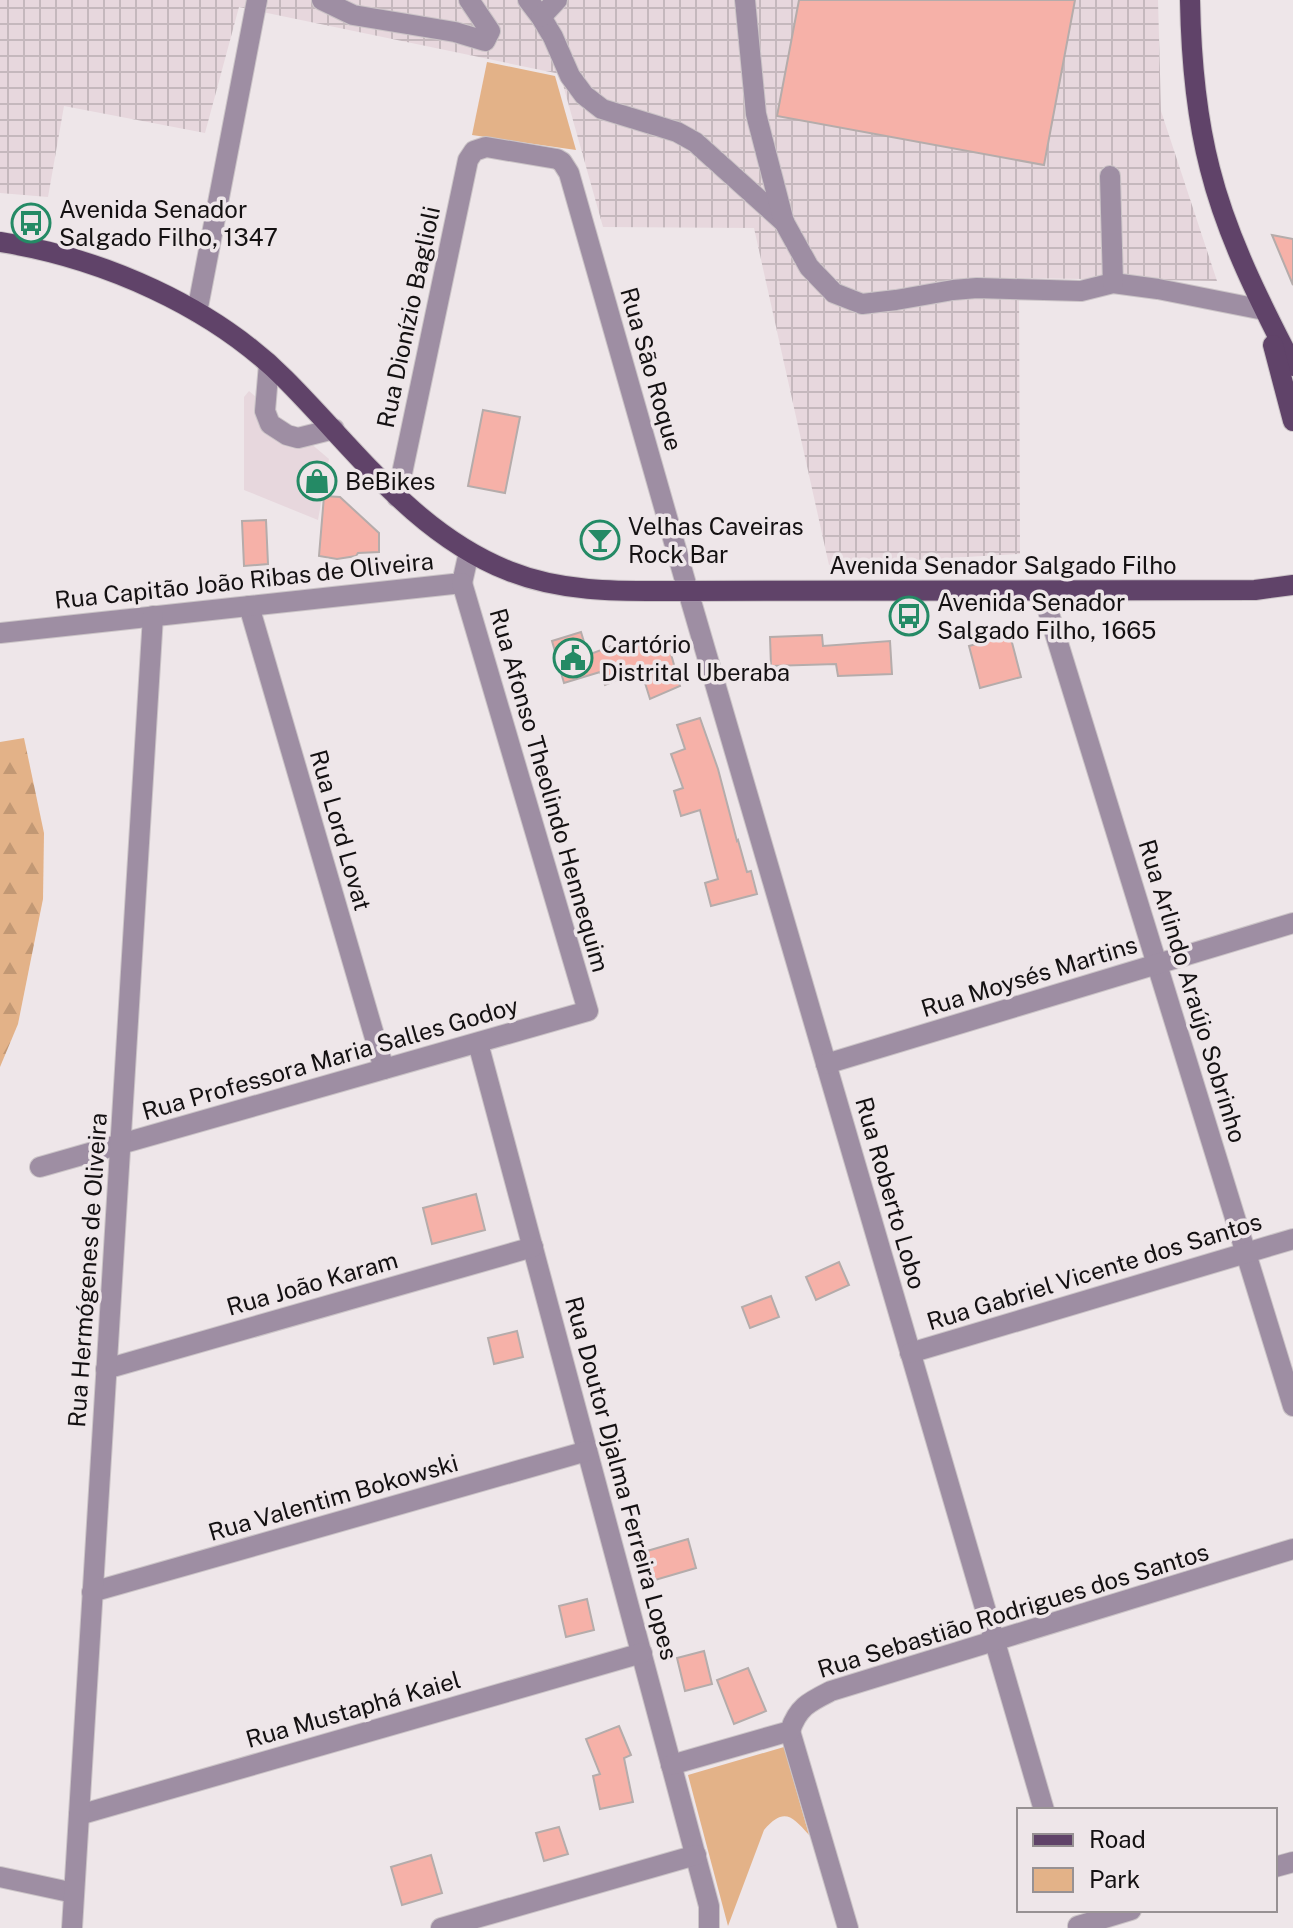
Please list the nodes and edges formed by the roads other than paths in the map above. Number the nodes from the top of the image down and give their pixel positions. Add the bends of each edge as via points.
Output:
1 (257, 0) edge
2 (322, 0) edge
3 (469, 0) edge
4 (528, 0) edge
5 (557, 0) edge
6 (745, 0) edge
7 (1190, 0) edge
8 (541, 17) junction
9 (474, 151) joint
10 (1110, 176) dead end
11 (784, 222) junction
12 (0, 242) edge
13 (1113, 283) junction
14 (1264, 310) junction
15 (197, 312) junction
16 (269, 364) junction
17 (1293, 366) edge
18 (1293, 421) edge
19 (334, 429) junction
20 (397, 497) junction
21 (469, 552) junction
22 (462, 583) junction
23 (1293, 585) edge
24 (1255, 590) junction
25 (688, 591) junction
26 (1042, 591) junction
27 (1293, 599) edge
28 (249, 606) junction
29 (153, 616) junction
30 (0, 633) edge
31 (1293, 923) edge
32 (1157, 964) junction
33 (588, 1011) joint
34 (478, 1043) junction
35 (826, 1064) junction
36 (384, 1069) junction
37 (121, 1144) junction
38 (40, 1167) dead end
39 (1293, 1239) edge
40 (533, 1247) junction
41 (1246, 1253) junction
42 (910, 1353) junction
43 (106, 1369) junction
44 (1293, 1406) edge
45 (587, 1451) junction
46 (1293, 1549) edge
47 (92, 1592) junction
48 (995, 1641) junction
49 (642, 1653) junction
50 (790, 1731) junction
51 (671, 1765) junction
52 (1043, 1808) edge
53 (79, 1815) junction
54 (696, 1855) junction
55 (0, 1877) edge
56 (74, 1893) junction
57 (1121, 1912) edge
58 (1076, 1921) edge
59 (72, 1928) edge
60 (441, 1928) edge
61 (709, 1928) edge
62 (848, 1928) edge

1 - 15 street
2 - 3 street via 353,15 485,41 490,31
4 - 8 street
5 - 8 street
6 - 11 street via 756,114
7 - 14 main road via 1192,55 1210,170
8 - 11 street via 584,95 602,109 695,142
9 - 20 street, Rua Dionízio Baglioli
9 - 25 street, Rua São Roque via 486,147 551,157 569,173
10 - 13 street
11 - 13 street via 809,267 834,293 862,304 953,290 1081,291
12 - 15 main road, Avenida Senador Salgado Filho via 102,269
13 - 14 street
14 - 17 main road
14 - 18 main road
15 - 16 main road, Avenida Senador Salgado Filho
16 - 19 main road, Avenida Senador Salgado Filho
16 - 19 street via 265,411 270,424 298,438
19 - 20 main road, Avenida Senador Salgado Filho
20 - 21 main road, Avenida Senador Salgado Filho
21 - 22 street, Rua Capitão João Ribas de Oliveira
21 - 25 main road, Avenida Senador Salgado Filho via 551,584
22 - 28 street, Rua Capitão João Ribas de Oliveira
22 - 33 street, Rua Afonso Theolindo Hennequim
23 - 24 main road, Avenida Senador Salgado Filho
24 - 26 main road, Avenida Senador Salgado Filho
24 - 27 main road, Avenida Senador Salgado Filho
25 - 26 main road, Avenida Senador Salgado Filho
25 - 35 street, Rua Roberto Lobo
26 - 32 street, Rua Arlindo Araújo Sobrinho
28 - 29 street, Rua Capitão João Ribas de Oliveira
28 - 36 street, Rua Lord Lovat
29 - 30 street, Rua Capitão João Ribas de Oliveira
29 - 37 street, Rua Hermógenes de Oliveira
31 - 32 street, Rua Moysés Martins
32 - 35 street, Rua Moysés Martins
32 - 41 street, Rua Arlindo Araújo Sobrinho
33 - 34 street, Rua Professora Maria Salles Godoy
34 - 36 street, Rua Professora Maria Salles Godoy
34 - 40 street, Rua Doutor Djalma Ferreira Lopes
35 - 42 street, Rua Roberto Lobo
36 - 37 street, Rua Professora Maria Salles Godoy
37 - 38 street, Rua Professora Maria Salles Godoy
37 - 43 street, Rua Hermógenes de Oliveira
39 - 41 street, Rua Gabriel Vicente dos Santos
40 - 43 street, Rua João Karam
40 - 45 street, Rua Doutor Djalma Ferreira Lopes
41 - 42 street, Rua Gabriel Vicente dos Santos
41 - 44 street, Rua Arlindo Araújo Sobrinho
42 - 48 street, Rua Roberto Lobo
43 - 47 street, Rua Hermógenes de Oliveira
45 - 47 street, Rua Valentim Bokowski
45 - 49 street, Rua Doutor Djalma Ferreira Lopes
46 - 48 street, Rua Sebastião Rodrigues dos Santos
47 - 53 street, Rua Hermógenes de Oliveira
48 - 50 street, Rua Sebastião Rodrigues dos Santos via 831,1691 801,1708
48 - 52 street, Rua Roberto Lobo
49 - 51 street, Rua Doutor Djalma Ferreira Lopes
49 - 53 street, Rua Mustaphá Kaiel
50 - 51 street
50 - 62 street
51 - 54 street, Rua Doutor Djalma Ferreira Lopes
53 - 56 street, Rua Hermógenes de Oliveira
54 - 60 street
54 - 61 street, Rua Doutor Djalma Ferreira Lopes
55 - 56 street
56 - 59 street, Rua Hermógenes de Oliveira
57 - 58 street

